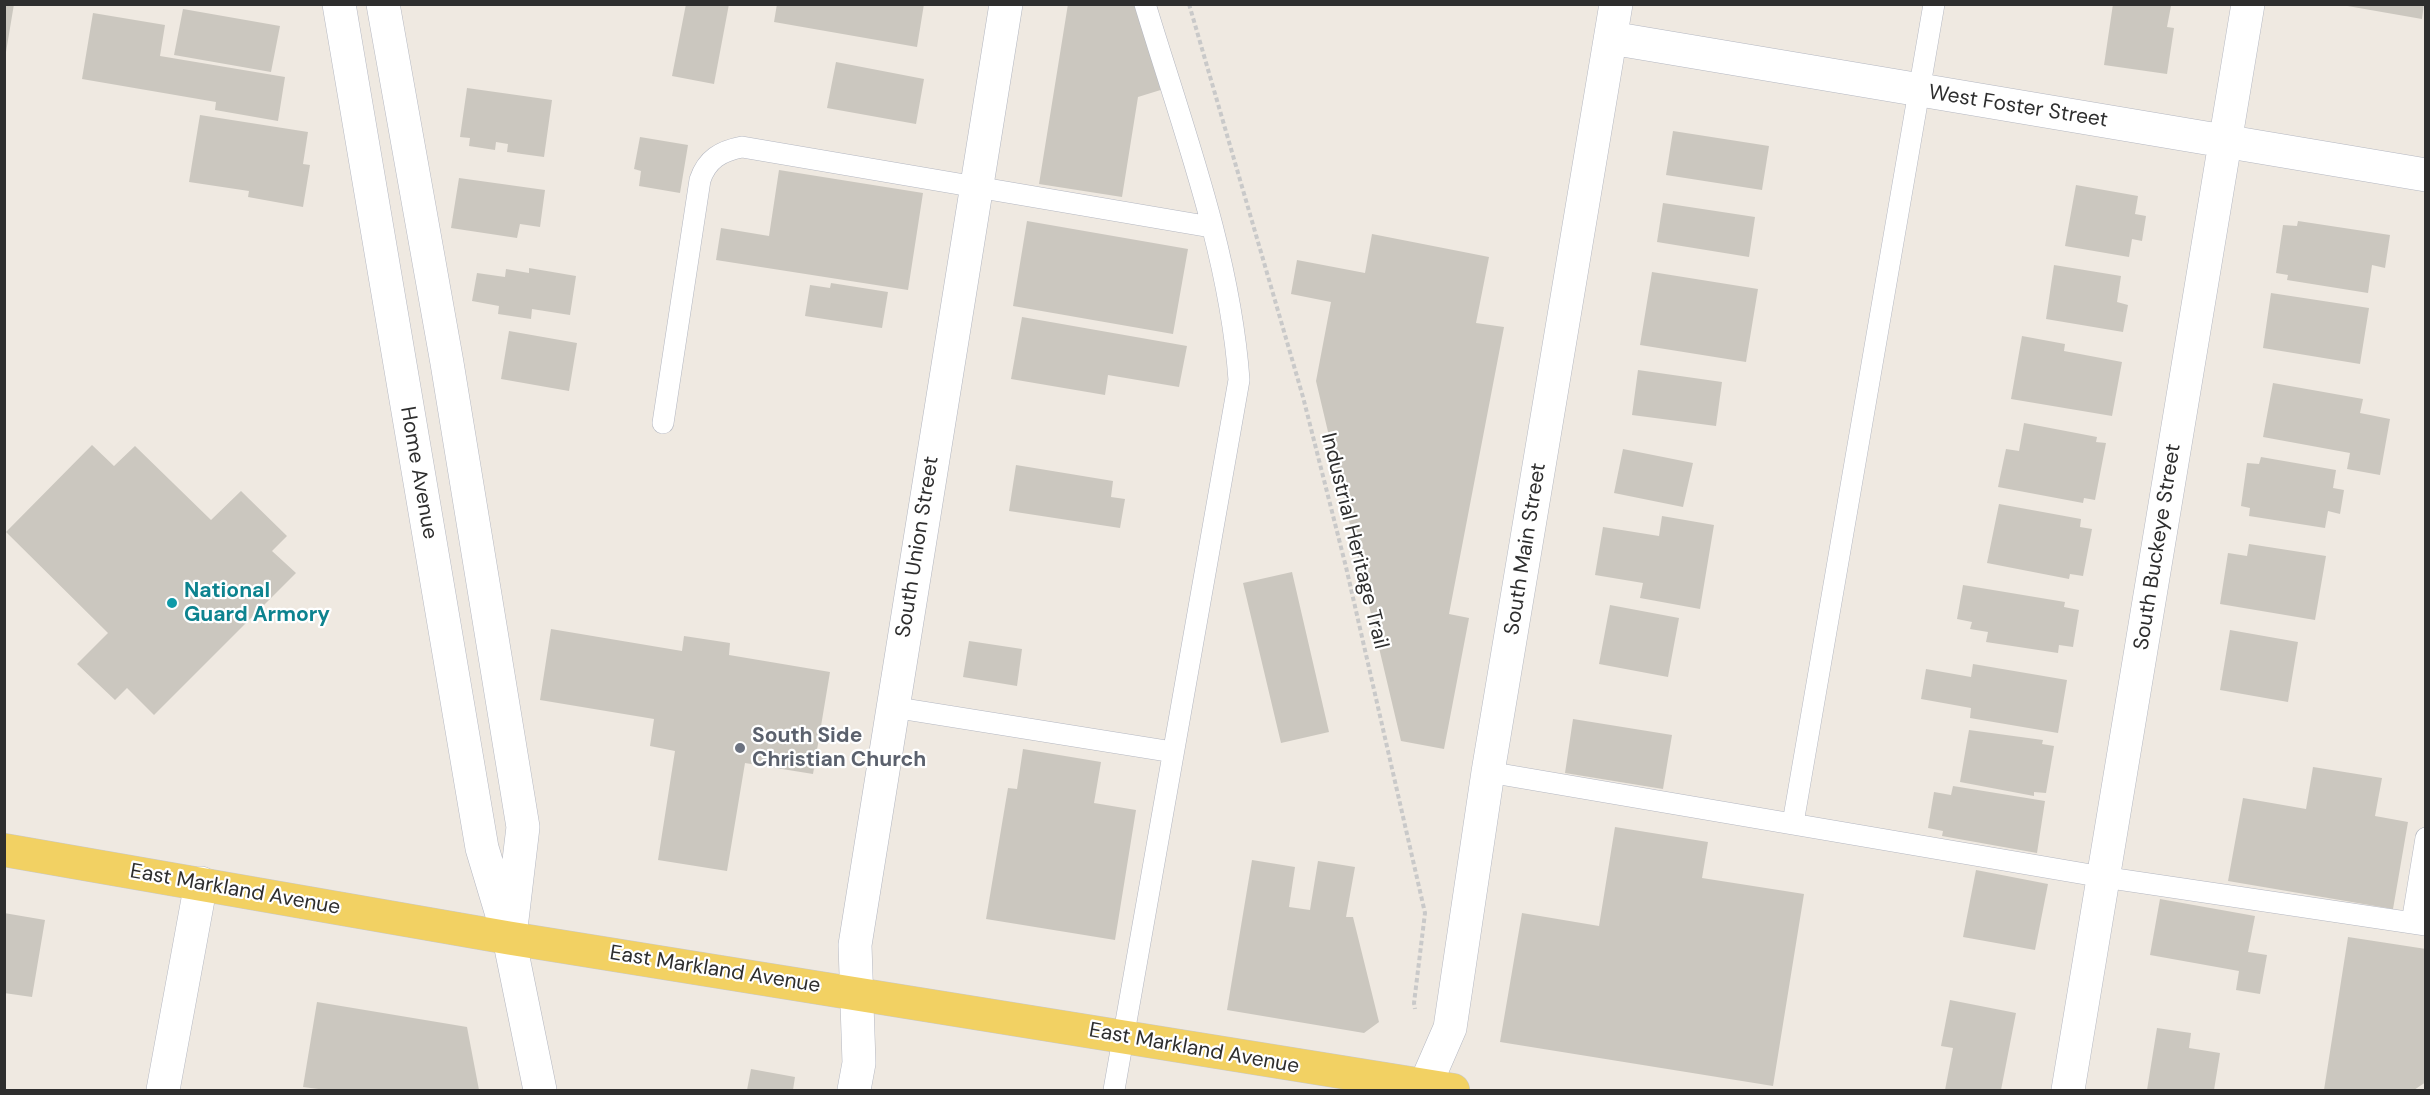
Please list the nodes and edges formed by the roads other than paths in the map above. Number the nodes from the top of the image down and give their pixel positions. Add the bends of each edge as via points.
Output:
1 (339, 4) edge
2 (383, 4) edge
3 (1006, 4) edge
4 (1145, 4) edge
5 (1617, 4) edge
6 (1934, 4) edge
7 (2248, 4) edge
8 (1611, 38) junction
9 (1920, 91) junction
10 (2225, 141) junction
11 (2426, 175) edge
12 (976, 187) junction
13 (1211, 227) junction
14 (663, 423) dead end
15 (892, 707) junction
16 (1173, 752) junction
17 (1488, 772) junction
18 (1793, 823) junction
19 (2426, 838) edge
20 (4, 850) edge
21 (2103, 877) junction
22 (201, 883) junction
23 (2419, 924) edge
24 (509, 938) junction
25 (855, 992) junction
26 (1123, 1037) junction
27 (1434, 1089) edge
28 (163, 1090) edge
29 (540, 1090) edge
30 (854, 1090) edge
31 (1114, 1090) edge
32 (2068, 1090) edge

1 - 24 street, Home Avenue via 482,848
2 - 24 street, Home Avenue via 523,827
3 - 12 street, South Union Street
4 - 13 lane
5 - 8 street, South Main Street
6 - 9 lane
7 - 10 street, South Buckeye Street
8 - 9 street, West Foster Street
8 - 17 street, South Main Street
9 - 10 street, West Foster Street
9 - 18 lane
10 - 11 street, West Foster Street
10 - 21 street, South Buckeye Street
12 - 13 lane
12 - 14 lane via 742,147 712,158 700,180
12 - 15 street, South Union Street
13 - 16 lane via 1227,288 1239,380
15 - 16 lane
15 - 25 street, South Union Street via 855,945
16 - 26 lane
17 - 18 lane
17 - 27 street, South Main Street via 1450,1028
18 - 21 lane
19 - 23 lane
20 - 22 main road, East Markland Avenue
21 - 23 lane
21 - 32 street, South Buckeye Street
22 - 24 main road, East Markland Avenue
22 - 28 street
24 - 25 main road, East Markland Avenue
24 - 29 street, Home Avenue
25 - 26 main road, East Markland Avenue
25 - 30 street, South Union Street via 859,1063
26 - 27 main road, East Markland Avenue
26 - 31 lane

